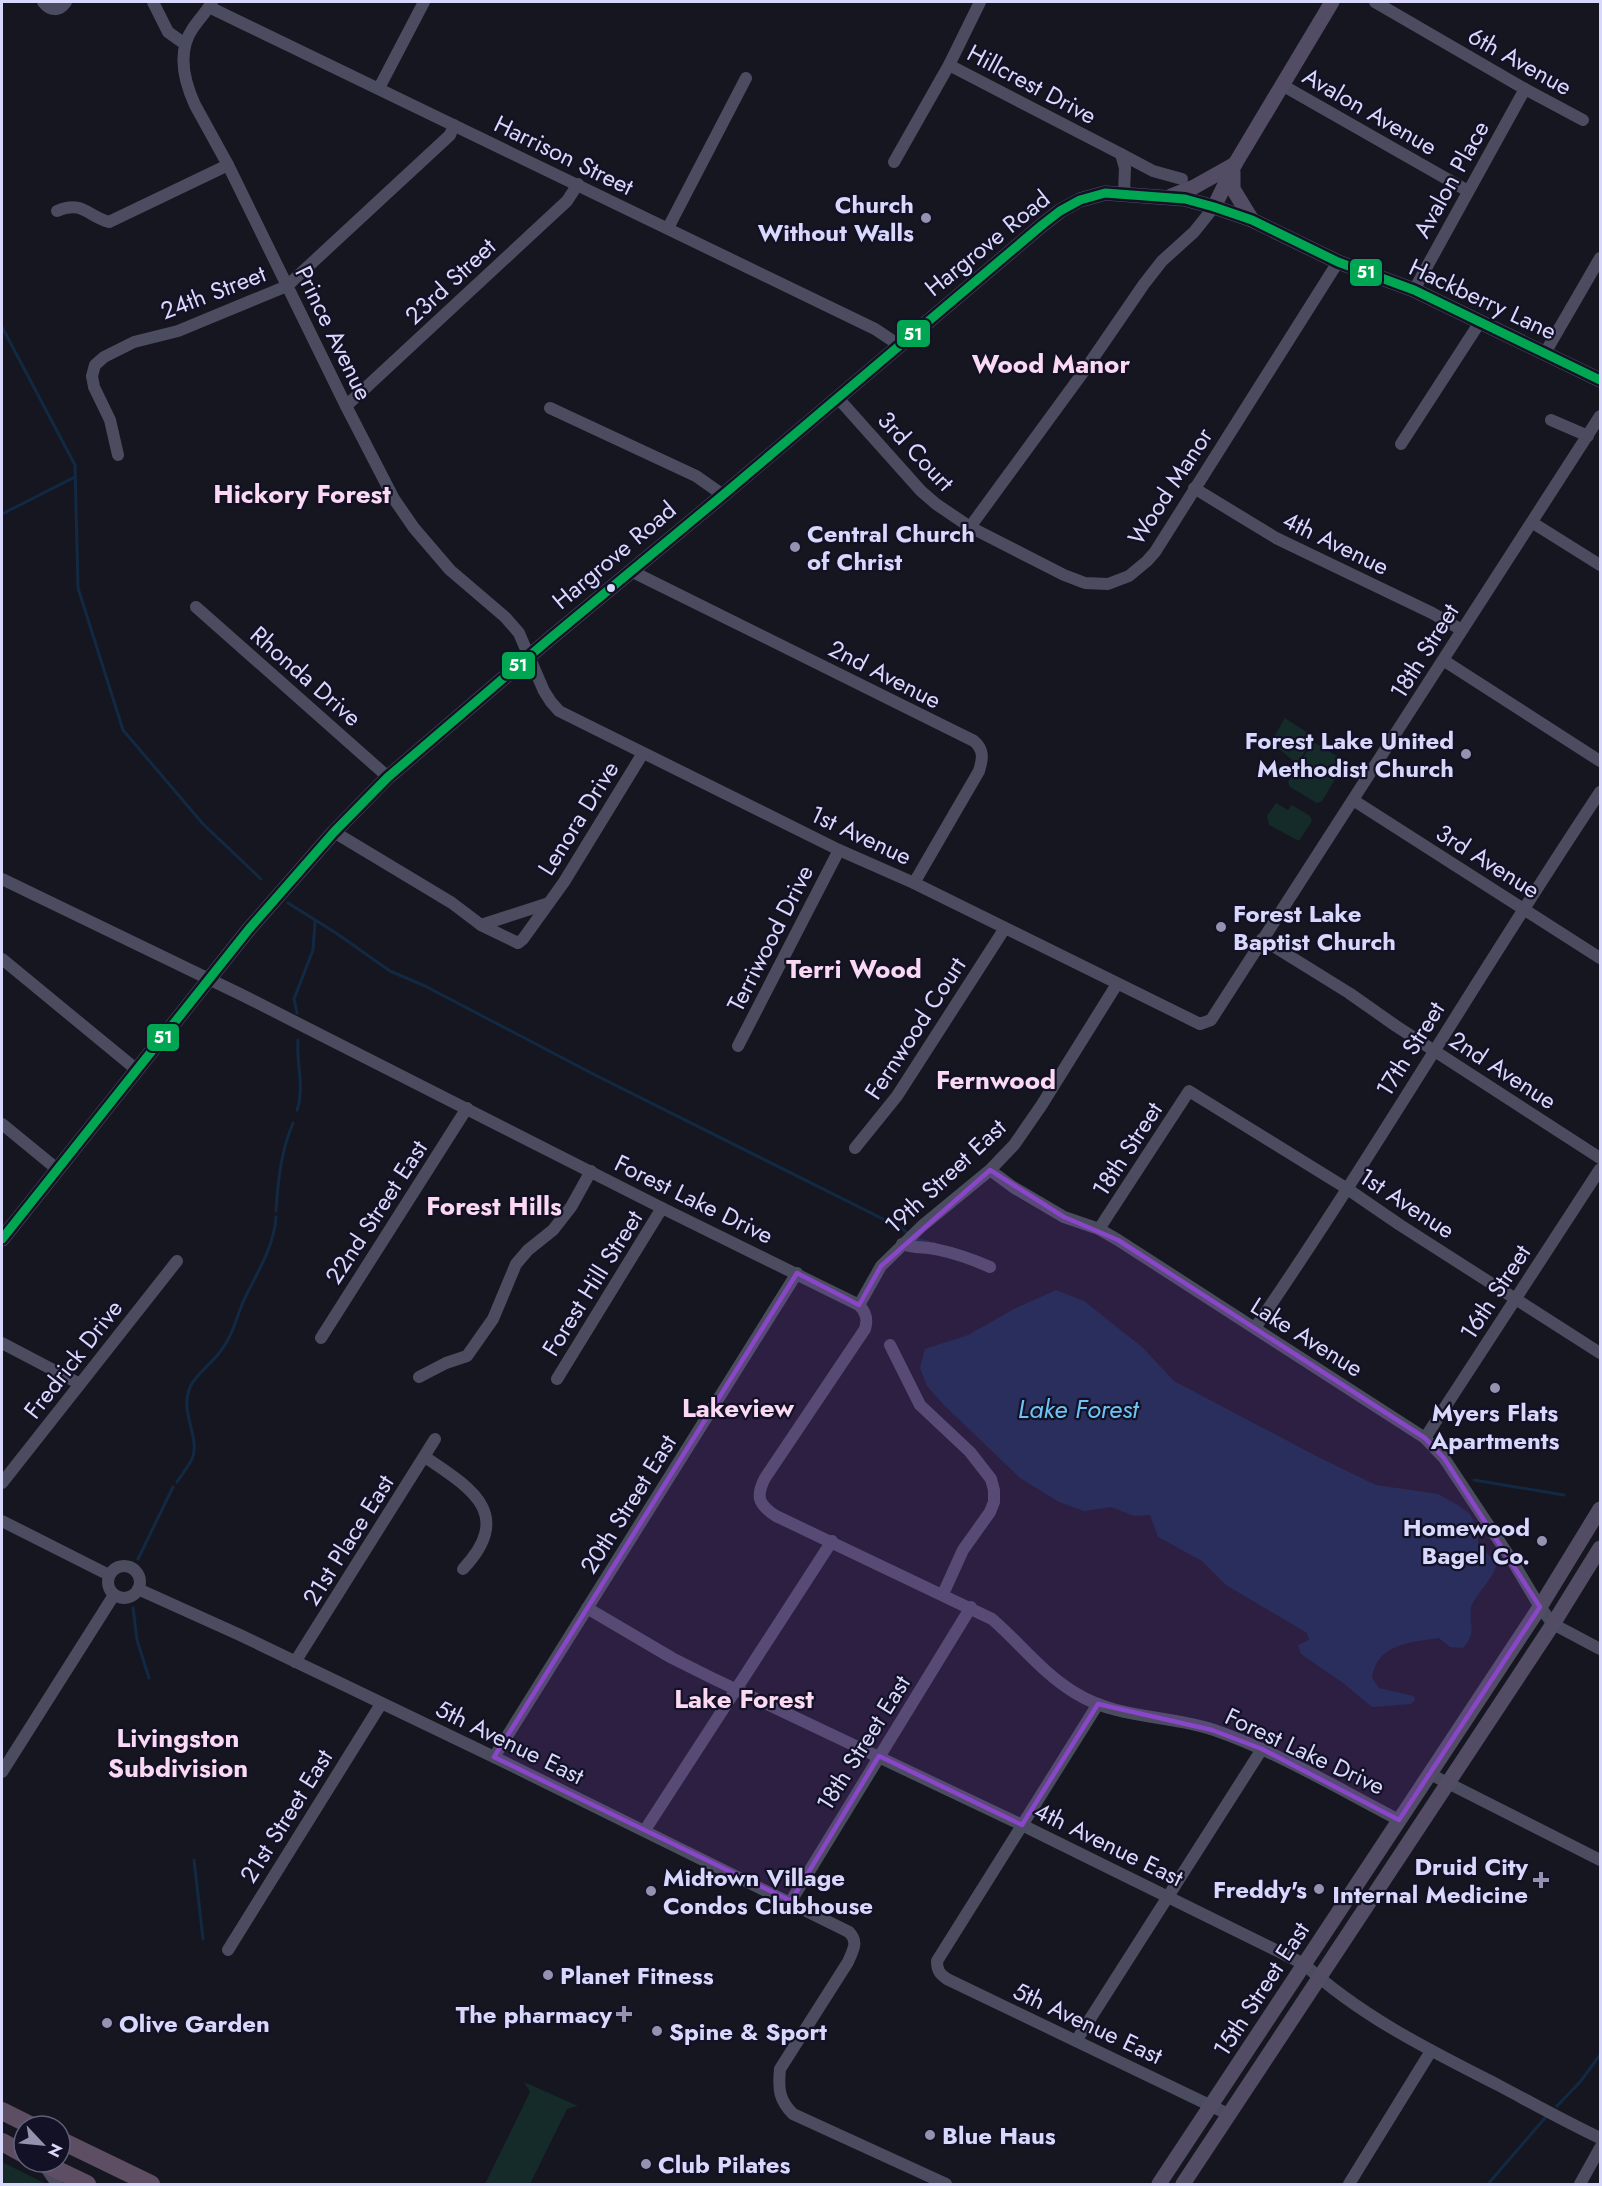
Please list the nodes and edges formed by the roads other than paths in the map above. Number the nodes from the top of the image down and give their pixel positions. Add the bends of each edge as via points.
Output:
1 (43, 2) edge
2 (66, 2) edge
3 (153, 2) edge
4 (424, 2) edge
5 (980, 2) edge
6 (1332, 2) edge
7 (1375, 2) edge
8 (211, 4) edge
9 (185, 44) junction
10 (949, 65) junction
11 (747, 78) dead end
12 (1282, 85) junction
13 (379, 88) junction
14 (1525, 89) junction
15 (1583, 120) dead end
16 (454, 125) junction
17 (1121, 154) junction
18 (894, 162) dead end
19 (1235, 164) junction
20 (228, 165) junction
21 (1182, 179) dead end
22 (578, 184) junction
23 (1468, 191) junction
24 (1124, 193) junction
25 (1165, 198) junction
26 (1214, 207) junction
27 (57, 211) dead end
28 (1252, 220) junction
29 (668, 228) junction
30 (1600, 258) edge
31 (1338, 262) junction
32 (287, 286) junction
33 (1414, 290) junction
34 (1480, 322) junction
35 (899, 345) junction
36 (1545, 352) junction
37 (1600, 380) edge
38 (837, 397) junction
39 (346, 406) junction
40 (550, 408) dead end
41 (1600, 416) edge
42 (1551, 420) dead end
43 (1588, 436) junction
44 (1401, 444) dead end
45 (118, 455) dead end
46 (1194, 488) junction
47 (723, 495) junction
48 (1533, 523) junction
49 (970, 527) junction
50 (1600, 565) edge
51 (631, 571) junction
52 (196, 607) dead end
53 (1462, 630) junction
54 (529, 657) junction
55 (1443, 660) junction
56 (643, 753) junction
57 (1600, 761) edge
58 (388, 777) junction
59 (1600, 792) edge
60 (1353, 800) junction
61 (334, 832) junction
62 (839, 850) junction
63 (2, 879) edge
64 (914, 883) junction
65 (546, 904) junction
66 (1524, 908) junction
67 (481, 925) junction
68 (1005, 928) junction
69 (1262, 939) junction
70 (1600, 958) edge
71 (2, 959) edge
72 (209, 980) junction
73 (1117, 984) junction
74 (1200, 1024) joint
75 (738, 1046) dead end
76 (1434, 1050) junction
77 (137, 1070) junction
78 (1189, 1091) joint
79 (467, 1108) junction
80 (2, 1124) edge
81 (855, 1148) dead end
82 (1600, 1158) edge
83 (57, 1169) junction
84 (1600, 1169) edge
85 (990, 1170) junction
86 (591, 1171) junction
87 (1346, 1188) junction
88 (662, 1208) junction
89 (1099, 1229) junction
90 (2, 1239) edge
91 (902, 1244) junction
92 (177, 1261) dead end
93 (990, 1267) dead end
94 (797, 1273) junction
95 (1515, 1299) junction
96 (859, 1305) junction
97 (1254, 1328) junction
98 (321, 1338) dead end
99 (2, 1343) edge
100 (890, 1345) dead end
101 (1600, 1353) edge
102 (419, 1377) dead end
103 (557, 1379) dead end
104 (80, 1384) junction
105 (1425, 1438) junction
106 (435, 1439) dead end
107 (425, 1457) junction
108 (2, 1483) edge
109 (1600, 1509) edge
110 (2, 1521) edge
111 (832, 1541) junction
112 (1600, 1548) edge
113 (463, 1569) dead end
114 (109, 1575) junction
115 (138, 1589) junction
116 (114, 1594) junction
117 (943, 1594) junction
118 (971, 1607) junction
119 (1540, 1607) junction
120 (587, 1608) junction
121 (1553, 1624) junction
122 (1600, 1648) edge
123 (295, 1662) junction
124 (736, 1689) junction
125 (381, 1704) junction
126 (1098, 1704) junction
127 (1262, 1749) junction
128 (879, 1756) junction
129 (494, 1757) junction
130 (2, 1771) edge
131 (1430, 1774) junction
132 (1448, 1783) junction
133 (1399, 1820) junction
134 (1022, 1825) junction
135 (1418, 1829) junction
136 (645, 1830) junction
137 (1600, 1860) edge
138 (1168, 1897) junction
139 (791, 1901) junction
140 (228, 1950) dead end
141 (1304, 1964) junction
142 (1320, 1978) junction
143 (1076, 2041) junction
144 (1431, 2051) junction
145 (1211, 2106) junction
146 (1230, 2115) junction
147 (1600, 2138) edge
148 (72, 2146) edge
149 (1600, 2148) edge
150 (66, 2174) edge
151 (87, 2184) edge
152 (151, 2184) edge
153 (946, 2184) edge
154 (1159, 2184) edge
155 (1183, 2184) edge
156 (1349, 2184) edge
157 (1580, 2184) edge

1 - 2 street via 56,10
3 - 9 street via 168,32
4 - 13 street
5 - 10 street, Hillcrest Drive
6 - 12 main road
7 - 14 street, 6th Avenue
8 - 9 street
8 - 13 street, Harrison Street
9 - 20 street, Prince Avenue via 184,69 190,95
10 - 17 street, Hillcrest Drive
10 - 18 street
11 - 29 street
12 - 19 main road
12 - 23 street, Avalon Avenue
13 - 16 street, Harrison Street
14 - 15 street, 6th Avenue
14 - 23 street, Avalon Place
16 - 22 street, Harrison Street
16 - 32 street, 24th Street via 450,135
17 - 21 street, Hillcrest Drive via 1153,171
17 - 24 street
19 - 25 main road
19 - 26 main road
19 - 28 main road via 1233,189
20 - 27 street via 109,222 79,206
20 - 32 street, Prince Avenue
22 - 29 street, Harrison Street
22 - 39 street, 23rd Street via 567,201
23 - 33 street, Avalon Place
24 - 25 main road, Hargrove Road
24 - 35 main road, Hargrove Road via 1093,195 1060,211
25 - 26 main road, Hargrove Road
26 - 28 main road, Hackberry Lane
26 - 49 street via 1144,284
28 - 31 main road, Hackberry Lane
29 - 35 street, Harrison Street via 875,328
30 - 36 street
31 - 33 main road, Hackberry Lane
31 - 46 street, Wood Manor
32 - 39 street, Prince Avenue
32 - 45 street, 24th Street via 178,331 134,342 95,365 94,387 110,420
33 - 34 main road, Hackberry Lane
34 - 36 main road, Hackberry Lane
34 - 44 street
35 - 38 main road, Hargrove Road
36 - 37 main road, Hackberry Lane
38 - 47 main road, Hargrove Road
38 - 49 street, 3rd Court via 921,491
39 - 54 street, Prince Avenue via 394,499 414,528 450,570 505,617 519,633
40 - 47 street via 696,476
41 - 43 street, 18th Street
42 - 43 street
43 - 48 street, 18th Street
46 - 49 street, Wood Manor via 1147,561 1129,576 1108,584 1075,579
46 - 53 street, 4th Avenue via 1276,538
47 - 51 main road, Hargrove Road
48 - 50 street
48 - 53 street, 18th Street
51 - 54 main road, Hargrove Road
51 - 64 street, 2nd Avenue via 979,746 983,761 980,771
52 - 58 street, Rhonda Drive
53 - 55 street, 18th Street
54 - 56 street, 1st Avenue via 544,691 559,711
54 - 58 main road, Hargrove Road
55 - 57 street
55 - 60 street, 18th Street
56 - 62 street, 1st Avenue
56 - 65 street, Lenora Drive via 564,882
58 - 61 main road, Hargrove Road
59 - 66 street, 17th Street
60 - 66 street, 3rd Avenue
60 - 69 street, 18th Street
61 - 67 street, Lenora Drive via 452,903
61 - 72 main road, Hargrove Road
62 - 64 street, 1st Avenue
62 - 75 street, Terriwood Drive
63 - 72 street, Forest Lake Drive
64 - 68 street, 1st Avenue
65 - 67 street, Lenora Drive
65 - 67 street, Lenora Drive via 518,943
66 - 70 street, 3rd Avenue
66 - 76 street, 17th Street
68 - 73 street, 1st Avenue
68 - 81 street, Fernwood Court via 897,1096
69 - 74 street, 18th Street via 1211,1020
69 - 76 street, 2nd Avenue
71 - 77 street
72 - 77 main road, Hargrove Road
72 - 79 street, Forest Lake Drive
73 - 74 street, 1st Avenue
73 - 85 street, 19th Street East via 1022,1135
76 - 82 street, 2nd Avenue
76 - 87 street, 17th Street
77 - 83 main road, Hargrove Road
78 - 87 street, 1st Avenue
78 - 89 street, 18th Street
79 - 86 street, Forest Lake Drive
79 - 98 street, 22nd Street East
80 - 83 street
83 - 90 main road, Hargrove Road
84 - 95 street, 16th Street
85 - 89 street, Lake Avenue via 1064,1217
85 - 91 street, 19th Street East
86 - 88 street, Forest Lake Drive
86 - 102 street via 554,1230 516,1264 493,1319 467,1356
87 - 95 street, 1st Avenue
87 - 97 street, 17th Street
88 - 94 street, Forest Lake Drive
88 - 103 street, Forest Hill Street
89 - 97 street, Lake Avenue
91 - 93 street via 954,1254
91 - 96 street, 19th Street East via 881,1266
92 - 104 street, Fredrick Drive
94 - 96 street, Forest Lake Drive
94 - 120 street, 20th Street East
95 - 101 street, 1st Avenue
95 - 105 street, 16th Street
96 - 111 street, Forest Lake Drive via 867,1317 864,1329 760,1488 764,1508
97 - 105 street, Lake Avenue
99 - 104 street
100 - 117 street via 920,1405 970,1452 994,1490 990,1512 963,1550
104 - 108 street, Fredrick Drive
105 - 119 street, Lake Avenue via 1444,1458
106 - 107 street, 21st Place East
107 - 113 street via 478,1497 486,1519 482,1542
107 - 123 street, 21st Place East
109 - 119 main road, 15th Street East
110 - 114 street
111 - 117 street, Forest Lake Drive
111 - 124 street
112 - 121 main road, 15th Street East
114 - 115 street via 118,1566 130,1567 139,1575
114 - 116 street via 108,1586
115 - 116 street via 130,1597
115 - 123 street, 5th Avenue East
116 - 130 street
117 - 118 street, Forest Lake Drive
118 - 126 street, Forest Lake Drive via 992,1618 1050,1676
118 - 128 street, 18th Street East
119 - 121 street, Lake Avenue
119 - 131 main road, 15th Street East
120 - 124 street, 4th Avenue East via 672,1658
120 - 129 street, 20th Street East
121 - 122 street
121 - 132 main road, 15th Street East
123 - 125 street, 5th Avenue East
124 - 128 street, 4th Avenue East
124 - 136 street
125 - 129 street, 5th Avenue East
125 - 140 street, 21st Street East
126 - 127 street, Forest Lake Drive via 1212,1730
126 - 134 street
127 - 133 street, Forest Lake Drive
127 - 138 street
128 - 134 street, 4th Avenue East
128 - 139 street, 18th Street East
129 - 136 street, 5th Avenue East
131 - 132 street
131 - 133 main road, 15th Street East
132 - 135 main road, 15th Street East
132 - 137 street
133 - 135 main road
133 - 141 main road, 15th Street East
134 - 138 street, 4th Avenue East
134 - 143 street, 5th Avenue East via 936,1961 940,1974 947,1979
135 - 142 main road, 15th Street East
136 - 139 street, 5th Avenue East
138 - 141 street, 4th Avenue East
138 - 143 street
139 - 153 street, 5th Avenue East via 849,1932 856,1943 780,2069 780,2098 793,2114
141 - 142 street, 4th Avenue East
141 - 145 main road, 15th Street East
142 - 144 street, 4th Avenue East
142 - 146 main road, 15th Street East
143 - 145 street, 5th Avenue East
144 - 147 street, 4th Avenue East
144 - 156 street
145 - 146 street, 5th Avenue East
145 - 154 main road, 15th Street East
146 - 155 main road, 15th Street East
148 - 152 highway
149 - 157 street
150 - 151 highway

